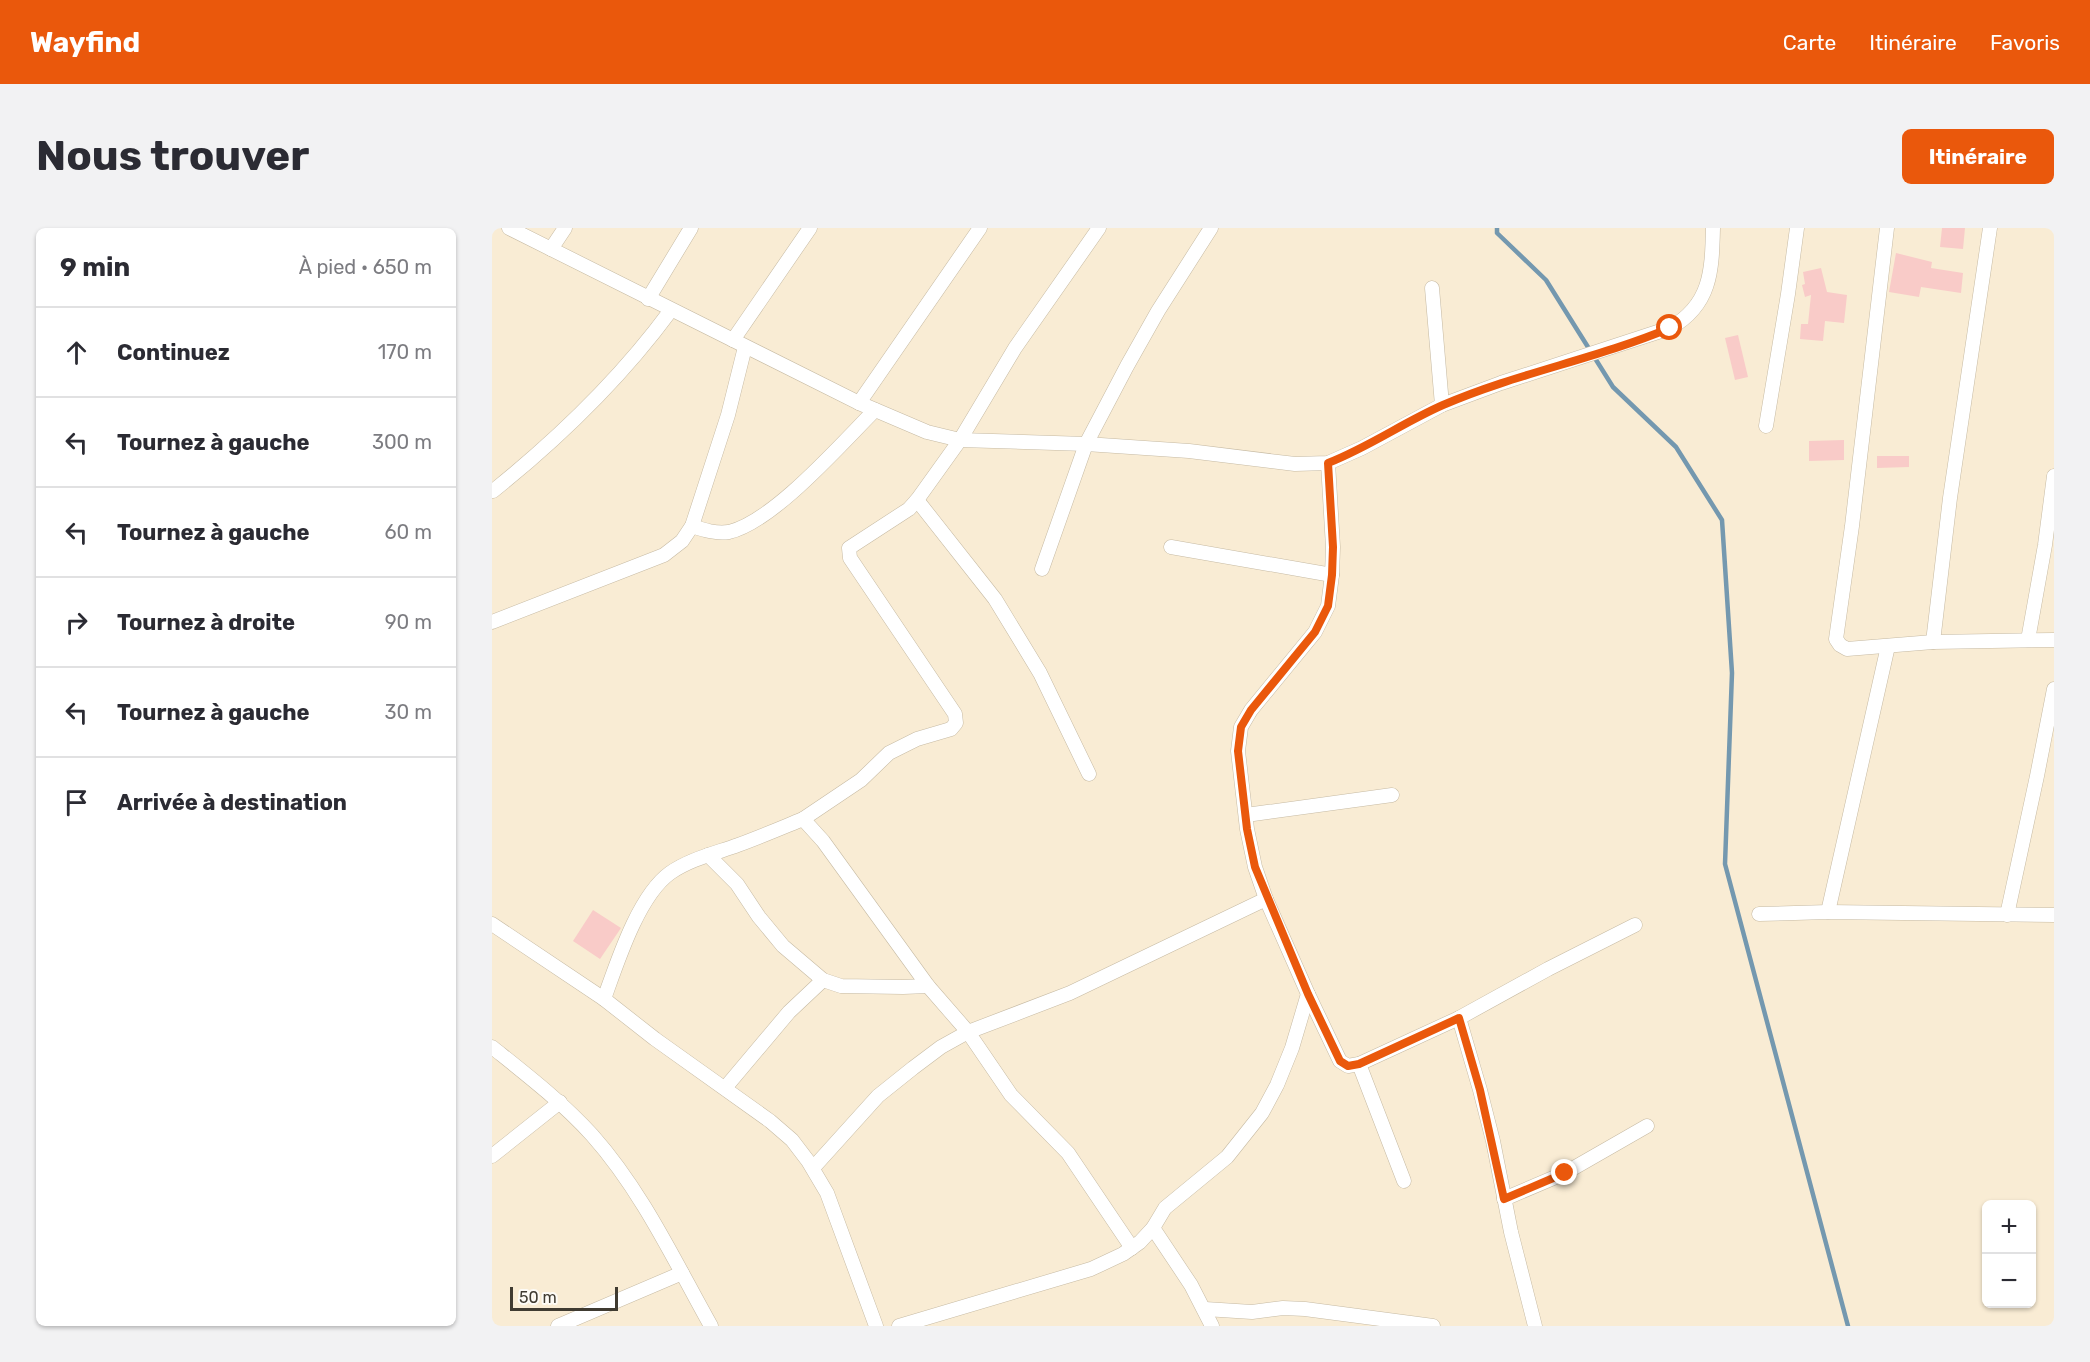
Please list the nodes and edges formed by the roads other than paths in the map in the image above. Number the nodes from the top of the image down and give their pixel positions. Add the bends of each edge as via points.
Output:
1 (509, 228) edge
2 (565, 228) edge
3 (691, 228) edge
4 (810, 228) edge
5 (980, 228) edge
6 (1099, 228) edge
7 (1211, 228) edge
8 (1713, 228) edge
9 (1797, 228) edge
10 (1887, 228) edge
11 (1990, 228) edge
12 (551, 249) junction
13 (1432, 288) dead end
14 (648, 299) junction
15 (671, 310) junction
16 (739, 344) junction
17 (859, 404) junction
18 (1442, 405) junction
19 (874, 410) junction
20 (1766, 426) dead end
21 (960, 440) junction
22 (1086, 444) junction
23 (1328, 463) junction
24 (2054, 476) edge
25 (493, 490) edge
26 (917, 500) junction
27 (692, 526) junction
28 (1171, 548) dead end
29 (1042, 569) dead end
30 (1332, 575) junction
31 (492, 622) edge
32 (2054, 639) edge
33 (2028, 640) junction
34 (1933, 642) junction
35 (1888, 646) junction
36 (2054, 689) edge
37 (1089, 774) dead end
38 (1392, 795) dead end
39 (1246, 815) junction
40 (803, 819) junction
41 (708, 855) junction
42 (1266, 899) junction
43 (1828, 912) junction
44 (1760, 914) dead end
45 (2007, 915) junction
46 (2054, 915) edge
47 (492, 924) edge
48 (1635, 925) dead end
49 (823, 980) junction
50 (928, 986) junction
51 (1308, 994) junction
52 (604, 999) junction
53 (1459, 1018) junction
54 (968, 1032) junction
55 (492, 1047) edge
56 (1359, 1064) junction
57 (725, 1088) junction
58 (560, 1102) junction
59 (1647, 1126) dead end
60 (492, 1156) edge
61 (813, 1168) junction
62 (1404, 1181) dead end
63 (1504, 1199) junction
64 (1153, 1228) junction
65 (1132, 1248) junction
66 (682, 1273) junction
67 (1205, 1309) junction
68 (558, 1326) edge
69 (711, 1326) edge
70 (876, 1326) edge
71 (899, 1326) edge
72 (1212, 1326) edge
73 (1433, 1326) edge
74 (1535, 1326) edge

1 - 12 street
2 - 12 street
3 - 14 street
4 - 16 street
5 - 17 street
6 - 21 street via 1015,348
7 - 22 street via 1152,320
8 - 18 street via 1708,279 1697,307 1680,322 1660,333
9 - 20 street
10 - 35 street via 1836,639 1847,649
11 - 34 street via 1953,474
12 - 14 street
13 - 18 street
14 - 15 street
15 - 16 street
15 - 25 street via 614,379 531,460
16 - 17 street
16 - 27 street via 728,415
17 - 19 street
18 - 23 street
19 - 21 street via 927,432
19 - 27 street via 785,498 761,516 727,532
21 - 22 street
21 - 26 street
22 - 23 street via 1295,464
22 - 29 street
23 - 30 street
24 - 33 street
26 - 37 street via 996,598 1040,673
26 - 40 street via 849,548 848,554 955,714 956,723 951,729 917,738 889,753 861,780
27 - 31 street via 664,555
28 - 30 street
30 - 39 street via 1328,606 1315,632 1241,727 1238,751
32 - 33 street
33 - 34 street
34 - 35 street
35 - 43 street
36 - 45 street
38 - 39 street
39 - 42 street via 1255,867
40 - 41 street
40 - 50 street
41 - 49 street via 737,884 783,946
41 - 52 street via 669,874 657,885 634,924
42 - 51 street
42 - 54 street via 1070,993
43 - 44 street
43 - 45 street
45 - 46 street
47 - 52 street
48 - 53 street
49 - 50 street via 841,986
49 - 57 street via 789,1012
50 - 54 street
51 - 56 street via 1340,1061 1348,1066
51 - 64 street via 1292,1048 1262,1113 1227,1157 1165,1208
52 - 57 street
53 - 56 street
53 - 63 street via 1480,1090
54 - 61 street via 912,1068 878,1096
54 - 65 street via 1011,1095 1068,1153
55 - 58 street
56 - 62 street
57 - 61 street via 792,1140
58 - 60 street
58 - 66 street via 620,1173
59 - 63 street via 1565,1173
61 - 70 street via 843,1233
63 - 74 street
64 - 65 street
64 - 67 street
65 - 71 street via 1091,1269
66 - 68 street
66 - 69 street
67 - 72 street
67 - 73 street via 1305,1309

